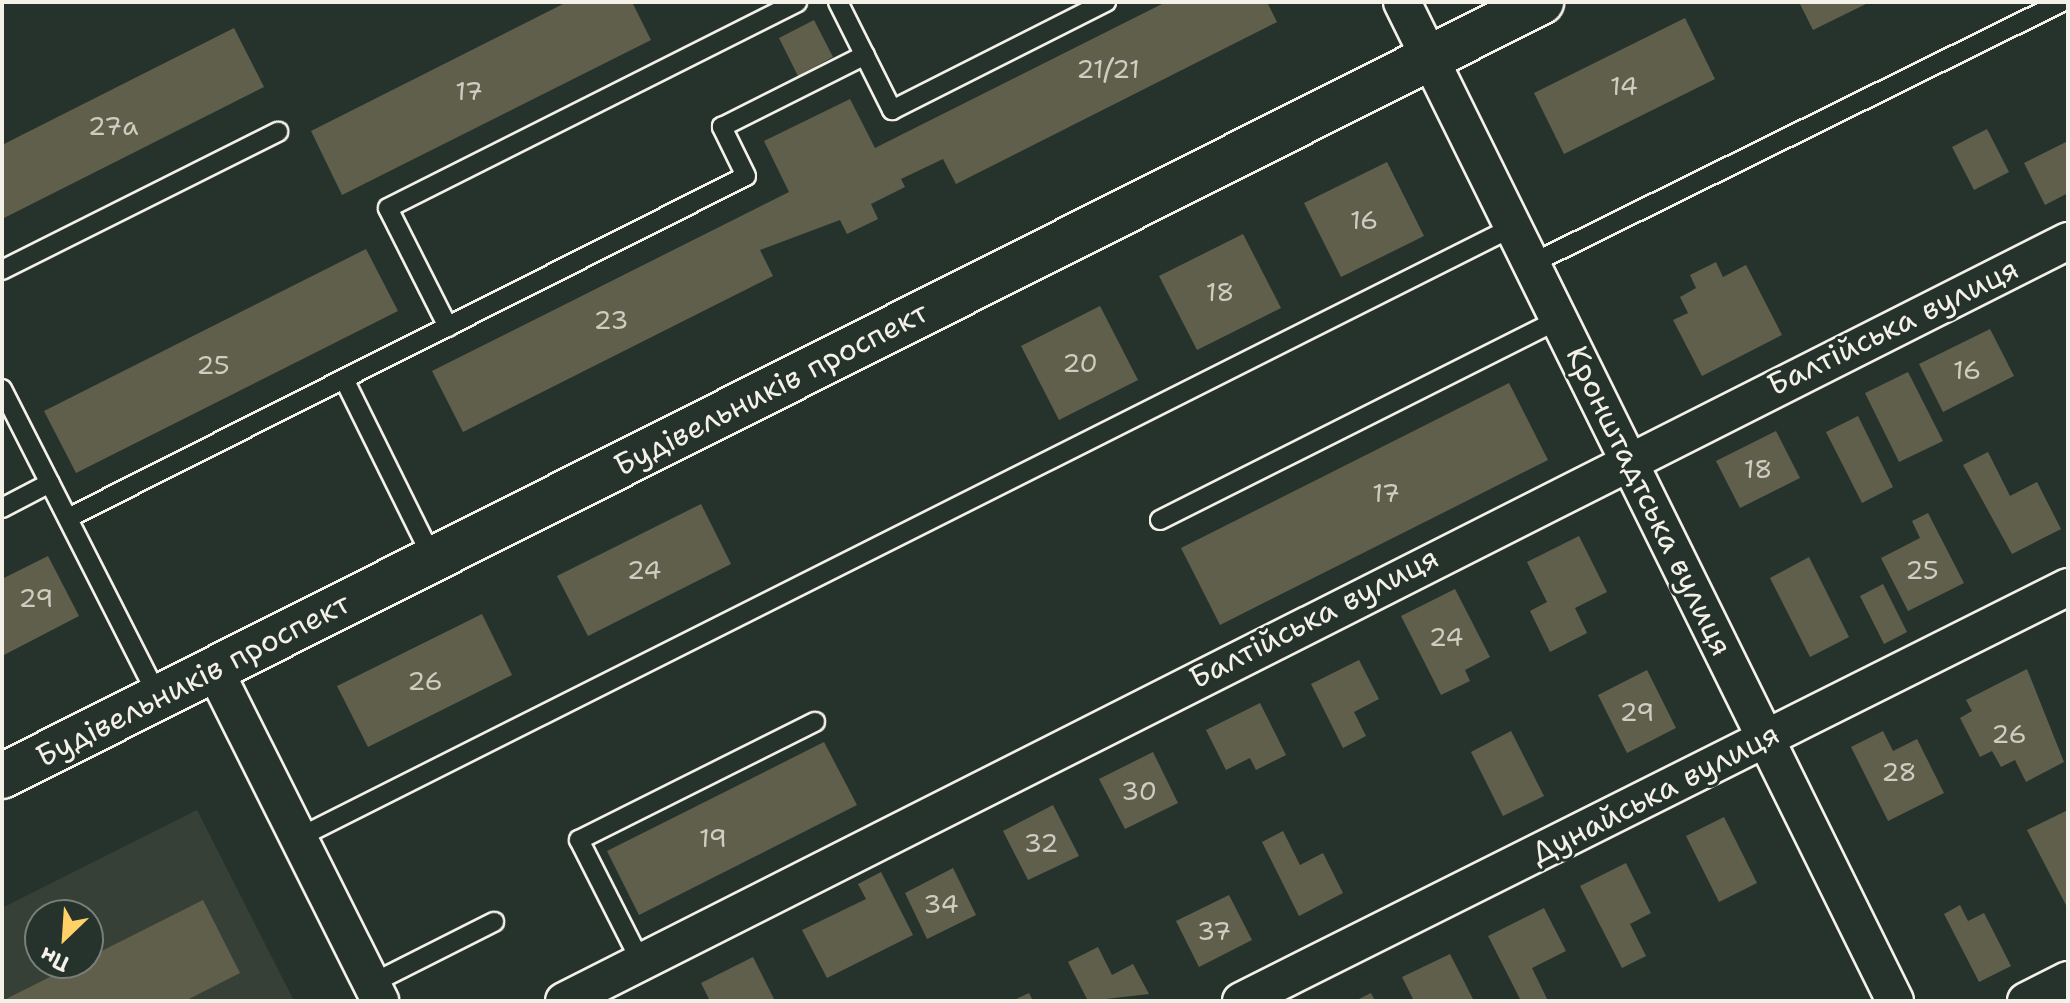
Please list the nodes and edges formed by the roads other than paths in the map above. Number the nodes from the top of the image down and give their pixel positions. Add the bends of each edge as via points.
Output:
1 (797, 2) edge
2 (838, 2) edge
3 (1106, 2) edge
4 (1402, 2) edge
5 (1541, 2) edge
6 (2063, 2) edge
7 (2068, 10) edge
8 (865, 55) junction
9 (1429, 57) junction
10 (278, 132) dead end
11 (1513, 227) junction
12 (2068, 241) edge
13 (1531, 264) junction
14 (2, 270) edge
15 (1559, 319) junction
16 (448, 327) junction
17 (344, 379) junction
18 (2, 389) edge
19 (1627, 459) junction
20 (50, 483) junction
21 (2, 508) edge
22 (68, 518) junction
23 (1160, 520) dead end
24 (434, 559) junction
25 (2068, 587) edge
26 (214, 669) junction
27 (158, 697) junction
28 (815, 722) dead end
29 (1766, 739) junction
30 (2, 776) edge
31 (298, 838) junction
32 (494, 922) dead end
33 (641, 962) junction
34 (2068, 980) edge
35 (375, 992) edge
36 (564, 1001) edge
37 (1241, 1001) edge
38 (1895, 1001) edge
39 (2026, 1001) edge

1 - 16 lane via 388,208
2 - 8 lane
3 - 8 lane via 892,110
4 - 9 street, Кронштадтська вулиця
5 - 9 main road, Будівельників проспект
6 - 7 lane
6 - 13 lane
8 - 16 lane via 722,127 746,176
9 - 11 street, Кронштадтська вулиця
9 - 24 main road, Будівельників проспект
10 - 14 lane
11 - 13 street, Кронштадтська вулиця
11 - 31 lane
12 - 19 street, Балтійська вулиця
13 - 15 street, Кронштадтська вулиця
15 - 19 street, Кронштадтська вулиця
15 - 23 lane
16 - 17 lane
17 - 22 lane
17 - 24 lane
18 - 20 lane
19 - 29 street, Кронштадтська вулиця
19 - 33 street, Балтійська вулиця
20 - 21 lane
20 - 22 lane
22 - 27 lane
24 - 26 main road, Будівельників проспект
25 - 29 street, Дунайська вулиця
26 - 27 main road, Будівельників проспект
26 - 31 street
27 - 30 main road, Будівельників проспект
28 - 33 lane via 579,840
29 - 37 street, Дунайська вулиця
29 - 38 street, Кронштадтська вулиця
31 - 35 street
32 - 35 lane
33 - 36 street, Балтійська вулиця
34 - 39 street

